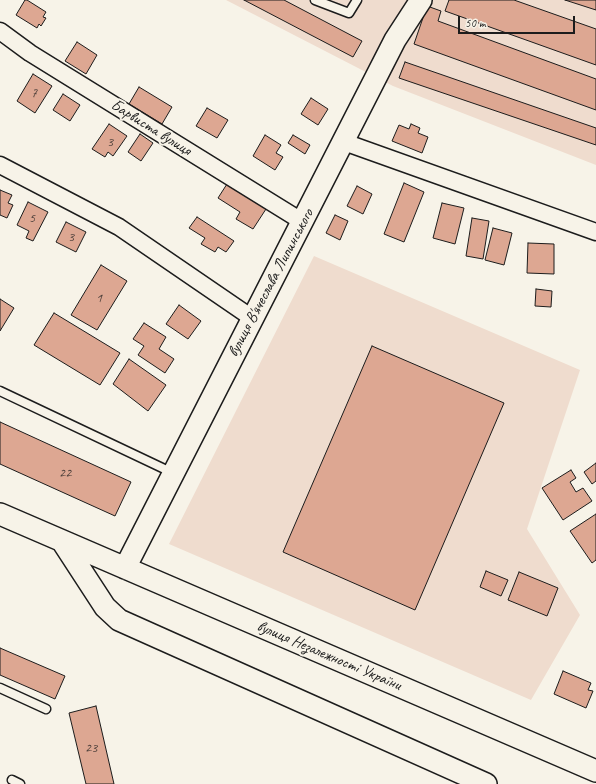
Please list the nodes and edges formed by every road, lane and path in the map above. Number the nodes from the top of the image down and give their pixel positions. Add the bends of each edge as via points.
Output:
1 (315, 0) edge
2 (357, 0) edge
3 (421, 0) edge
4 (0, 31) edge
5 (344, 142) junction
6 (0, 165) edge
7 (303, 222) junction
8 (596, 232) edge
9 (252, 318) junction
10 (0, 391) edge
11 (173, 473) junction
12 (0, 514) edge
13 (62, 541) junction
14 (125, 568) junction
15 (0, 688) edge
16 (46, 709) dead end
17 (596, 771) edge
18 (12, 780) dead end
19 (20, 784) edge
20 (486, 784) edge

1 - 2 lane via 349,13
3 - 5 street, вулиця В'ячеслава Липинського via 395,40
4 - 7 street, Барвиста вулиця via 30,53
5 - 7 street, вулиця В'ячеслава Липинського
5 - 8 street
6 - 9 street via 119,226
7 - 9 street, вулиця В'ячеслава Липинського
9 - 11 street, вулиця В'ячеслава Липинського
10 - 11 lane
11 - 14 street, вулиця В'ячеслава Липинського
12 - 13 street, вулиця Незалежності України
13 - 14 street, вулиця Незалежності України
13 - 20 street via 105,606 119,620
14 - 17 street, вулиця Незалежності України
15 - 16 lane
18 - 19 lane

